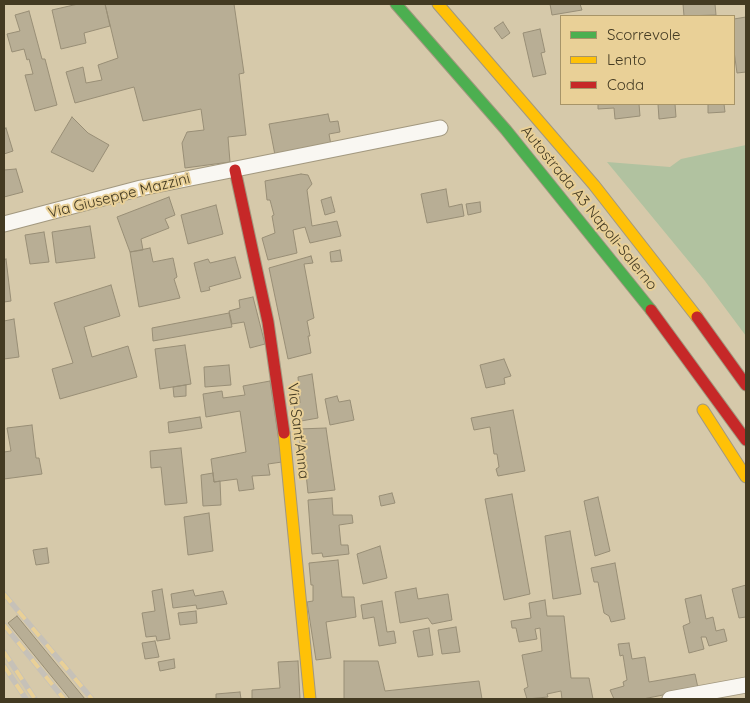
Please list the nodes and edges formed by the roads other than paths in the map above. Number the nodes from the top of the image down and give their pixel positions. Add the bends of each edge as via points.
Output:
1 (396, 4) edge
2 (438, 4) edge
3 (440, 128) dead end
4 (236, 170) junction
5 (4, 224) edge
6 (614, 261) junction
7 (643, 318) dead end
8 (746, 385) edge
9 (696, 400) dead end
10 (746, 440) edge
11 (746, 477) edge
12 (746, 685) edge
13 (310, 699) edge
14 (670, 699) edge

1 - 6 main road, Autostrada A3 Napoli-Salerno
2 - 8 main road, Autostrada A3 Napoli-Salerno via 594,185
3 - 4 street, Via Giuseppe Mazzini
4 - 5 street, Via Giuseppe Mazzini via 140,188
4 - 13 main road, Via Sant'Anna via 268,322 283,420
6 - 7 main road
6 - 10 main road, Autostrada A3 Napoli-Salerno
9 - 11 main road
12 - 14 street

